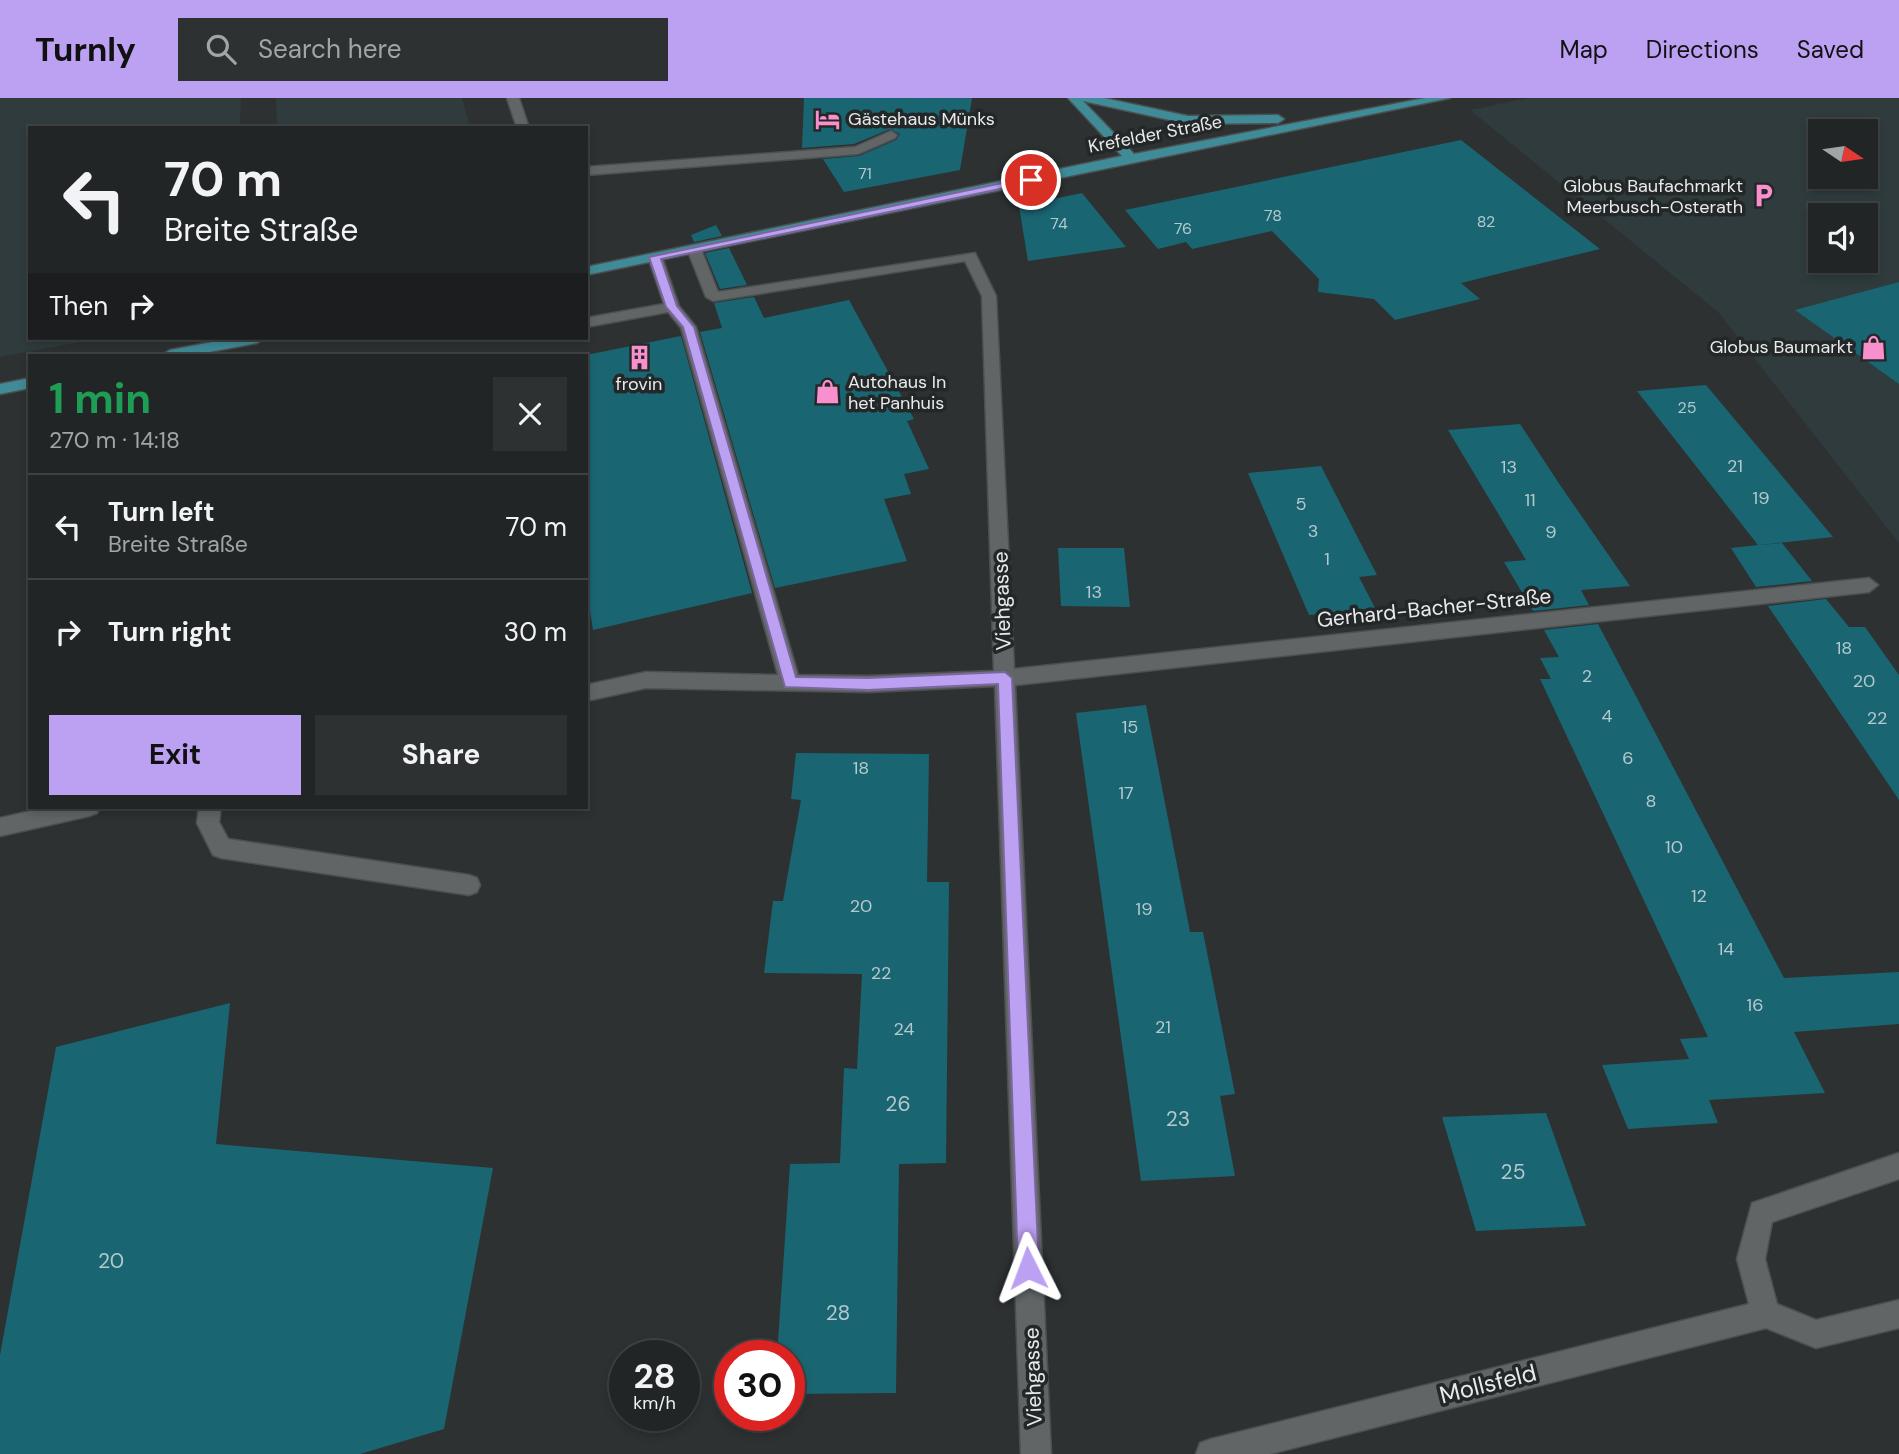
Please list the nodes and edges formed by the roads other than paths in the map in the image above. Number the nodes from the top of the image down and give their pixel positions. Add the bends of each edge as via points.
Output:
1 (513, 98) edge
2 (1074, 98) edge
3 (1087, 98) edge
4 (1444, 98) edge
5 (1339, 118) junction
6 (522, 126) edge
7 (891, 135) dead end
8 (1131, 158) junction
9 (588, 171) edge
10 (694, 249) junction
11 (654, 257) junction
12 (588, 271) edge
13 (672, 307) junction
14 (588, 323) edge
15 (247, 340) edge
16 (175, 354) edge
17 (28, 383) edge
18 (0, 389) edge
19 (1869, 585) dead end
20 (1005, 678) junction
21 (790, 682) junction
22 (588, 693) edge
23 (80, 809) edge
24 (210, 809) edge
25 (0, 827) edge
26 (469, 885) dead end
27 (1899, 1166) edge
28 (1766, 1314) junction
29 (1899, 1314) edge
30 (1036, 1454) edge
31 (1211, 1454) edge

1 - 6 street
2 - 8 main road
3 - 5 main road via 1188,120
4 - 5 main road, Krefelder Straße
5 - 8 main road, Krefelder Straße
7 - 9 street via 858,150 799,157
8 - 10 main road, Krefelder Straße
10 - 11 main road, Krefelder Straße
10 - 20 street, Viehgasse via 713,297 970,256 989,296
11 - 12 main road, Krefelder Straße
11 - 13 street
13 - 14 street
13 - 21 street via 688,327
15 - 16 main road
17 - 18 main road
19 - 20 street, Gerhard-Bacher-Straße
20 - 21 street, Gerhard-Bacher-Straße
20 - 30 street, Viehgasse
21 - 22 street, Gerhard-Bacher-Straße via 646,680
23 - 25 street
24 - 26 street via 208,823 221,848
27 - 28 street via 1761,1212 1751,1259
28 - 29 street via 1816,1334
28 - 31 street, Mollsfeld

